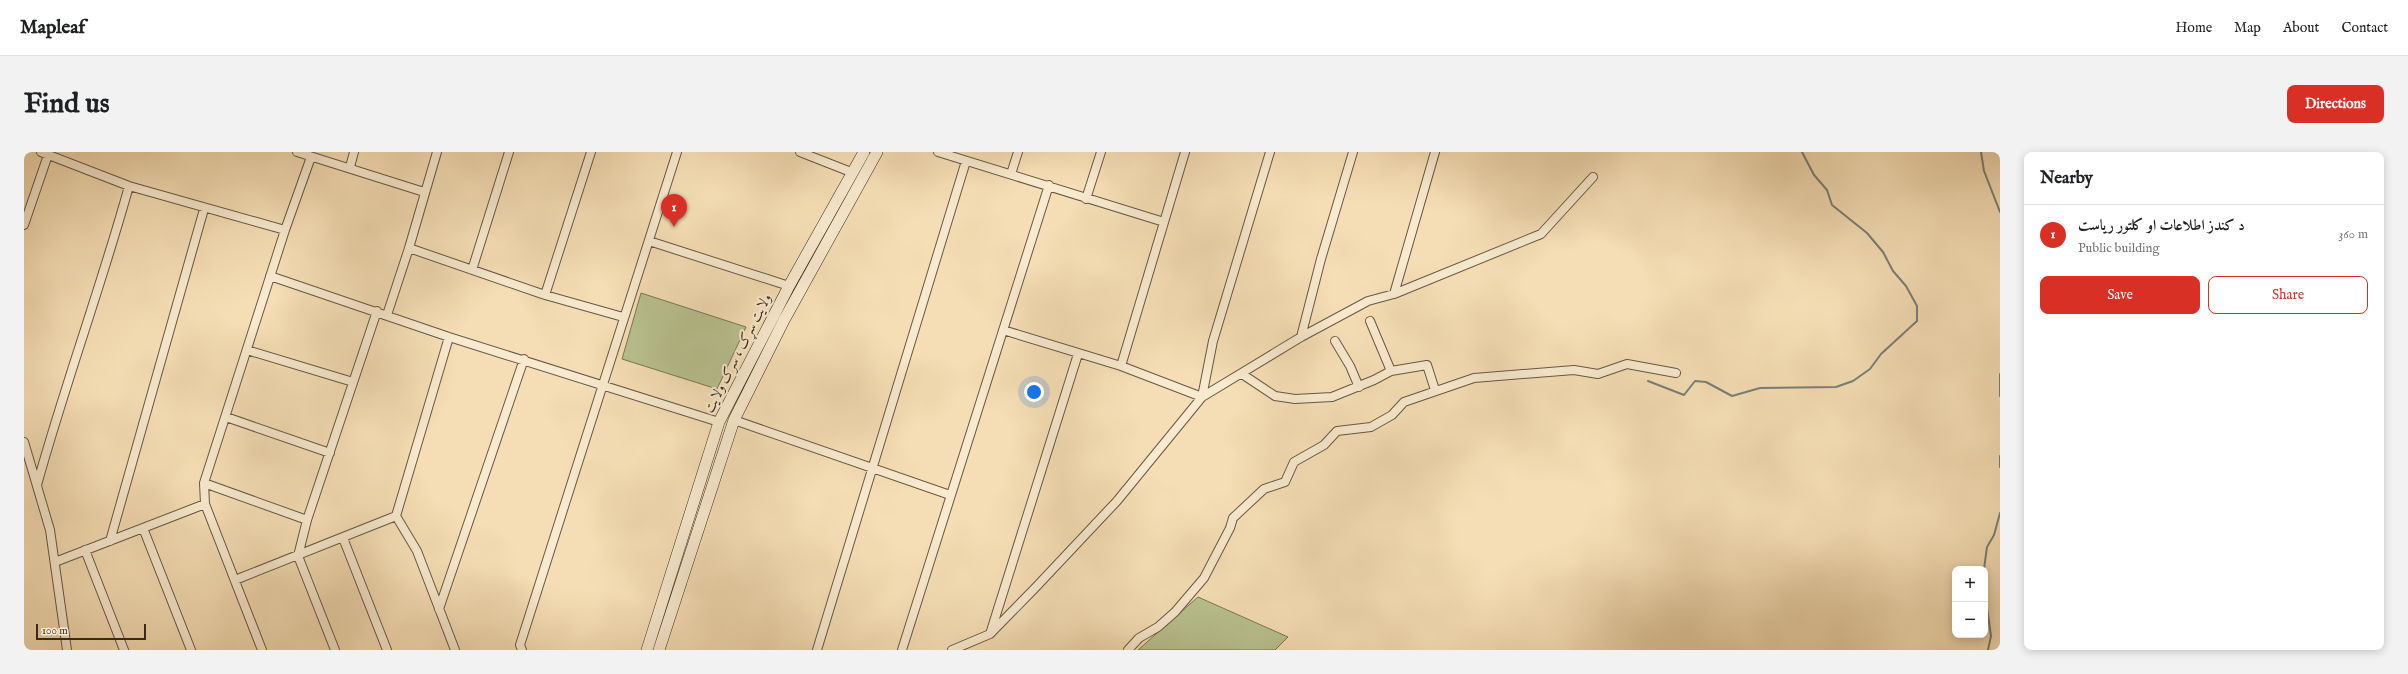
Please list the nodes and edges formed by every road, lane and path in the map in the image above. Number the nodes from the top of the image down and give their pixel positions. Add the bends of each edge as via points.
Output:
1 (297, 152) edge
2 (354, 152) edge
3 (437, 152) edge
4 (509, 152) edge
5 (591, 152) edge
6 (677, 152) edge
7 (800, 152) edge
8 (864, 152) edge
9 (877, 152) edge
10 (938, 152) edge
11 (1018, 152) edge
12 (1101, 152) edge
13 (1185, 152) edge
14 (1270, 152) edge
15 (1353, 152) edge
16 (1435, 152) edge
17 (44, 153) edge
18 (311, 157) junction
19 (966, 161) junction
20 (350, 167) junction
21 (851, 172) junction
22 (1011, 174) junction
23 (1593, 177) dead end
24 (1049, 185) junction
25 (129, 186) junction
26 (424, 192) junction
27 (1086, 199) junction
28 (204, 208) junction
29 (1164, 222) junction
30 (24, 225) edge
31 (285, 230) junction
32 (649, 241) junction
33 (409, 248) junction
34 (472, 270) junction
35 (270, 276) junction
36 (789, 286) junction
37 (1394, 294) junction
38 (545, 295) junction
39 (377, 311) junction
40 (387, 315) junction
41 (623, 317) junction
42 (1370, 321) dead end
43 (1003, 330) junction
44 (449, 337) junction
45 (1302, 338) junction
46 (1335, 341) dead end
47 (247, 350) junction
48 (1078, 354) junction
49 (524, 359) junction
50 (1121, 366) junction
51 (1391, 371) junction
52 (1676, 373) dead end
53 (1242, 374) junction
54 (353, 382) junction
55 (602, 386) junction
56 (1359, 387) junction
57 (1435, 390) junction
58 (1202, 397) junction
59 (226, 417) junction
60 (734, 420) junction
61 (718, 422) junction
62 (24, 442) edge
63 (330, 453) junction
64 (872, 467) junction
65 (204, 483) junction
66 (37, 485) junction
67 (950, 495) junction
68 (206, 504) junction
69 (396, 516) junction
70 (307, 520) junction
71 (143, 528) junction
72 (343, 538) junction
73 (110, 541) junction
74 (85, 550) junction
75 (298, 556) junction
76 (55, 562) junction
77 (235, 580) junction
78 (439, 609) junction
79 (990, 634) junction
80 (66, 650) edge
81 (124, 650) edge
82 (191, 650) edge
83 (262, 650) edge
84 (335, 650) edge
85 (387, 650) edge
86 (455, 650) edge
87 (522, 650) edge
88 (647, 650) edge
89 (659, 650) edge
90 (817, 650) edge
91 (902, 650) edge
92 (952, 650) edge
93 (1128, 650) edge

1 - 18 street
2 - 20 street
3 - 26 street
4 - 34 street
5 - 38 street
6 - 32 street
7 - 21 street
8 - 21 main road, ولایت سړک ، سرک ولایت
9 - 60 main road, ولایت سړک ، سرک ولایت via 784,320
10 - 19 street
11 - 22 street
12 - 27 street
13 - 29 street
14 - 58 street via 1213,341
15 - 45 street via 1321,259
16 - 37 street
17 - 25 street
17 - 30 street
18 - 20 street
18 - 31 street
19 - 22 street
19 - 64 street
20 - 26 street
21 - 36 main road, ولایت سړک ، سرک ولایت
22 - 24 street
23 - 37 street via 1541,234
24 - 27 street
24 - 43 street
25 - 28 street
25 - 66 street via 105,273 55,420
26 - 33 street
27 - 29 street
28 - 31 street
28 - 73 street
29 - 50 street
31 - 35 street
32 - 36 street
32 - 41 street
33 - 34 street
33 - 40 street
34 - 38 street
35 - 39 street
35 - 47 street
36 - 61 main road, ولایت سړک ، سرک ولایت
37 - 45 street via 1368,301
38 - 41 street
39 - 40 street
39 - 54 street
40 - 44 street
41 - 55 street
42 - 51 street
43 - 48 street
43 - 67 street
44 - 49 street
44 - 69 street
45 - 53 street
46 - 56 street
47 - 54 street
47 - 59 street
48 - 50 street
48 - 79 street
49 - 55 street
49 - 78 street
50 - 58 street
51 - 56 street
51 - 57 street via 1427,365
52 - 57 street via 1627,364 1598,374 1574,370 1474,378 1450,388
53 - 56 street via 1274,396 1332,397
53 - 58 street
54 - 63 street
55 - 61 street
55 - 87 street via 520,645
57 - 93 street via 1404,402 1392,415 1371,427 1336,431 1324,445 1294,462 1285,482 1264,489 1233,518 1204,578 1175,612 1158,627 1139,638
58 - 79 street via 1117,501
59 - 63 street
59 - 65 street
60 - 64 street
60 - 89 main road, ولایت سړک ، سرک ولایت
61 - 88 main road, ولایت سړک ، سرک ولایت
62 - 66 street
63 - 70 street
64 - 67 street
64 - 90 street
65 - 68 street
65 - 70 street
66 - 76 street via 50,530
67 - 91 street
68 - 71 street
68 - 77 street
69 - 72 street
69 - 78 street via 417,551
70 - 75 street
71 - 73 street
71 - 82 street
72 - 75 street
72 - 85 street
73 - 74 street
74 - 76 street
74 - 81 street
75 - 77 street
75 - 84 street
76 - 80 street
77 - 83 street
78 - 86 street
79 - 92 street

